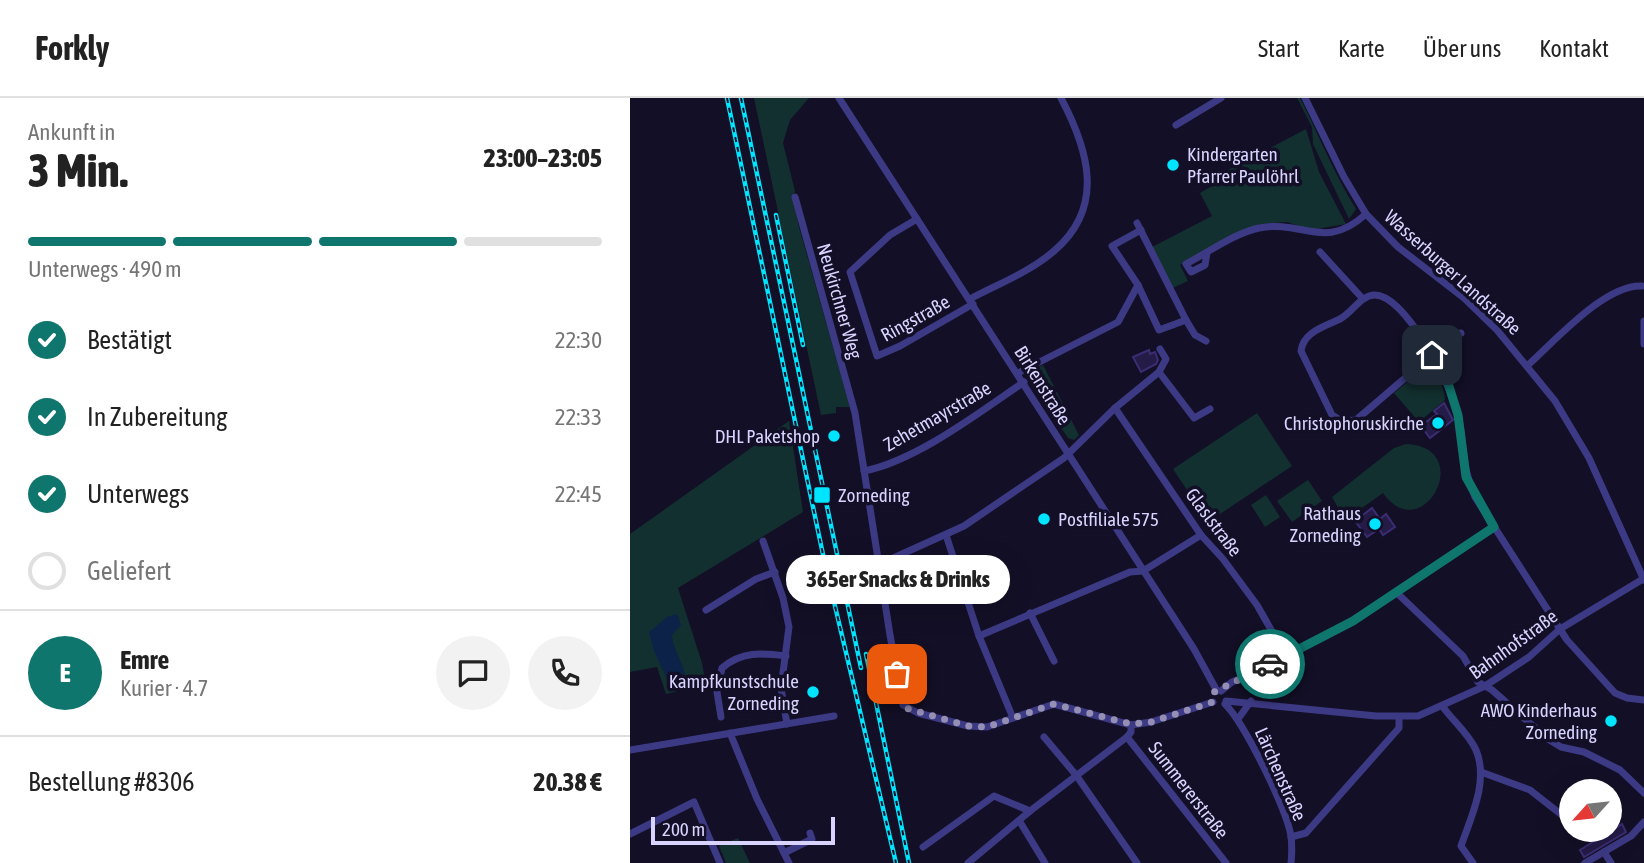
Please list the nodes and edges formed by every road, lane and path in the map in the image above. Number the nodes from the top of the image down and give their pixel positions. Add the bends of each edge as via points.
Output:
1 (839, 98) edge
2 (1061, 98) edge
3 (1221, 98) edge
4 (1306, 98) edge
5 (1175, 125) dead end
6 (795, 197) dead end
7 (1366, 214) junction
8 (917, 219) junction
9 (1320, 252) dead end
10 (1208, 253) dead end
11 (1138, 285) junction
12 (1643, 285) edge
13 (1363, 299) junction
14 (971, 301) junction
15 (1186, 320) junction
16 (1644, 321) edge
17 (1461, 332) dead end
18 (1206, 341) dead end
19 (1424, 342) junction
20 (1644, 344) edge
21 (1160, 349) dead end
22 (1432, 355) junction
23 (1528, 365) junction
24 (1159, 372) junction
25 (1018, 373) junction
26 (1024, 382) junction
27 (1115, 408) junction
28 (1210, 409) dead end
29 (1068, 454) junction
30 (864, 471) junction
31 (1494, 527) junction
32 (946, 535) junction
33 (1200, 535) junction
34 (763, 541) dead end
35 (880, 564) junction
36 (1143, 571) junction
37 (775, 572) junction
38 (1644, 579) edge
39 (1398, 594) junction
40 (706, 610) dead end
41 (1030, 613) junction
42 (1560, 629) junction
43 (979, 636) junction
44 (786, 656) junction
45 (1286, 656) junction
46 (1054, 661) dead end
47 (1485, 686) junction
48 (1219, 691) junction
49 (1644, 700) edge
50 (1251, 701) junction
51 (1213, 702) junction
52 (1226, 702) junction
53 (1443, 707) junction
54 (834, 716) dead end
55 (721, 717) dead end
56 (1013, 718) junction
57 (1399, 718) junction
58 (1238, 719) junction
59 (787, 724) junction
60 (1131, 724) junction
61 (730, 733) junction
62 (1044, 737) dead end
63 (1127, 737) junction
64 (630, 751) edge
65 (1481, 772) junction
66 (1076, 775) junction
67 (1644, 793) edge
68 (1030, 811) junction
69 (1559, 813) edge
70 (1020, 822) junction
71 (1644, 822) edge
72 (810, 833) dead end
73 (630, 834) edge
74 (1291, 837) junction
75 (923, 847) dead end
76 (1604, 852) junction
77 (784, 853) junction
78 (967, 862) edge
79 (720, 863) edge
80 (789, 863) edge
81 (1045, 863) edge
82 (1137, 863) edge
83 (1226, 863) edge
84 (1291, 863) edge
85 (1473, 863) edge
86 (1585, 863) edge
87 (1611, 863) edge

1 - 8 street, Birkenstraße
2 - 14 street via 1087,164 1087,194 1081,214 1054,251
3 - 5 street
4 - 7 street, Wasserburger Landstraße
6 - 30 street, Neukirchner Weg via 855,413
7 - 10 street via 1330,233 1281,226 1256,229
7 - 23 street, Wasserburger Landstraße via 1398,247 1464,298
8 - 14 street, Birkenstraße
8 - 14 street, Ringstraße via 890,235 850,272 877,356
9 - 13 street
11 - 15 street via 1158,330
11 - 15 street via 1112,246 1139,227
11 - 25 street via 1118,322
12 - 23 street via 1623,288 1586,313
13 - 19 street via 1386,297
13 - 22 street via 1346,316 1302,342 1301,351 1332,415 1342,421 1356,420
14 - 25 street, Birkenstraße
15 - 18 street via 1195,335
16 - 20 street
17 - 19 street
19 - 22 street
21 - 24 street via 1166,359
22 - 31 street via 1447,380 1458,415 1466,477
23 - 38 street, Wasserburger Landstraße via 1589,458
24 - 27 street
24 - 28 street via 1194,418
25 - 26 street, Birkenstraße
26 - 29 street, Birkenstraße
26 - 30 street, Zehetmayrstraße via 926,445 878,469
27 - 29 street
27 - 33 street, Glaslstraße
29 - 32 street
29 - 36 street, Birkenstraße
30 - 35 street
31 - 39 street
31 - 42 street
32 - 35 street
32 - 43 street
33 - 36 street
33 - 45 street, Glaslstraße via 1257,605
34 - 37 street
35 - 56 street via 903,705 968,726 987,727
36 - 41 street via 1130,572
36 - 48 street, Birkenstraße
37 - 40 street
37 - 44 street via 789,627
38 - 42 street, Bahnhofstraße
39 - 45 street
39 - 47 street via 1463,656
41 - 43 street
41 - 46 street
42 - 47 street, Bahnhofstraße via 1529,657
42 - 49 street via 1607,686 1620,696
43 - 56 street
44 - 55 street via 741,655 722,668 717,692
44 - 59 street via 782,688
45 - 48 street
47 - 53 street, Bahnhofstraße
47 - 67 street via 1548,740 1620,770
48 - 51 street via 1213,694
48 - 52 street, Lärchenstraße
50 - 52 street, Bahnhofstraße
50 - 57 street, Bahnhofstraße
50 - 58 street
51 - 52 street, Bahnhofstraße via 1218,706
51 - 60 street
52 - 58 street, Lärchenstraße
53 - 57 street, Bahnhofstraße
53 - 65 street via 1476,750
54 - 59 street
56 - 60 street via 1054,704
57 - 74 street via 1399,728 1332,806 1303,835
58 - 74 street, Lärchenstraße
59 - 61 street
60 - 63 street
61 - 64 street
61 - 77 street
62 - 66 street
63 - 66 street
63 - 83 street, Summererstraße
65 - 69 street via 1530,790
65 - 85 street via 1461,846
66 - 68 street
66 - 82 street
68 - 70 street
68 - 75 street via 993,796
70 - 78 street
70 - 81 street
71 - 76 street
72 - 77 street via 813,839
73 - 79 street via 694,802
74 - 84 street, Lärchenstraße
76 - 86 street
76 - 87 street
77 - 80 street

